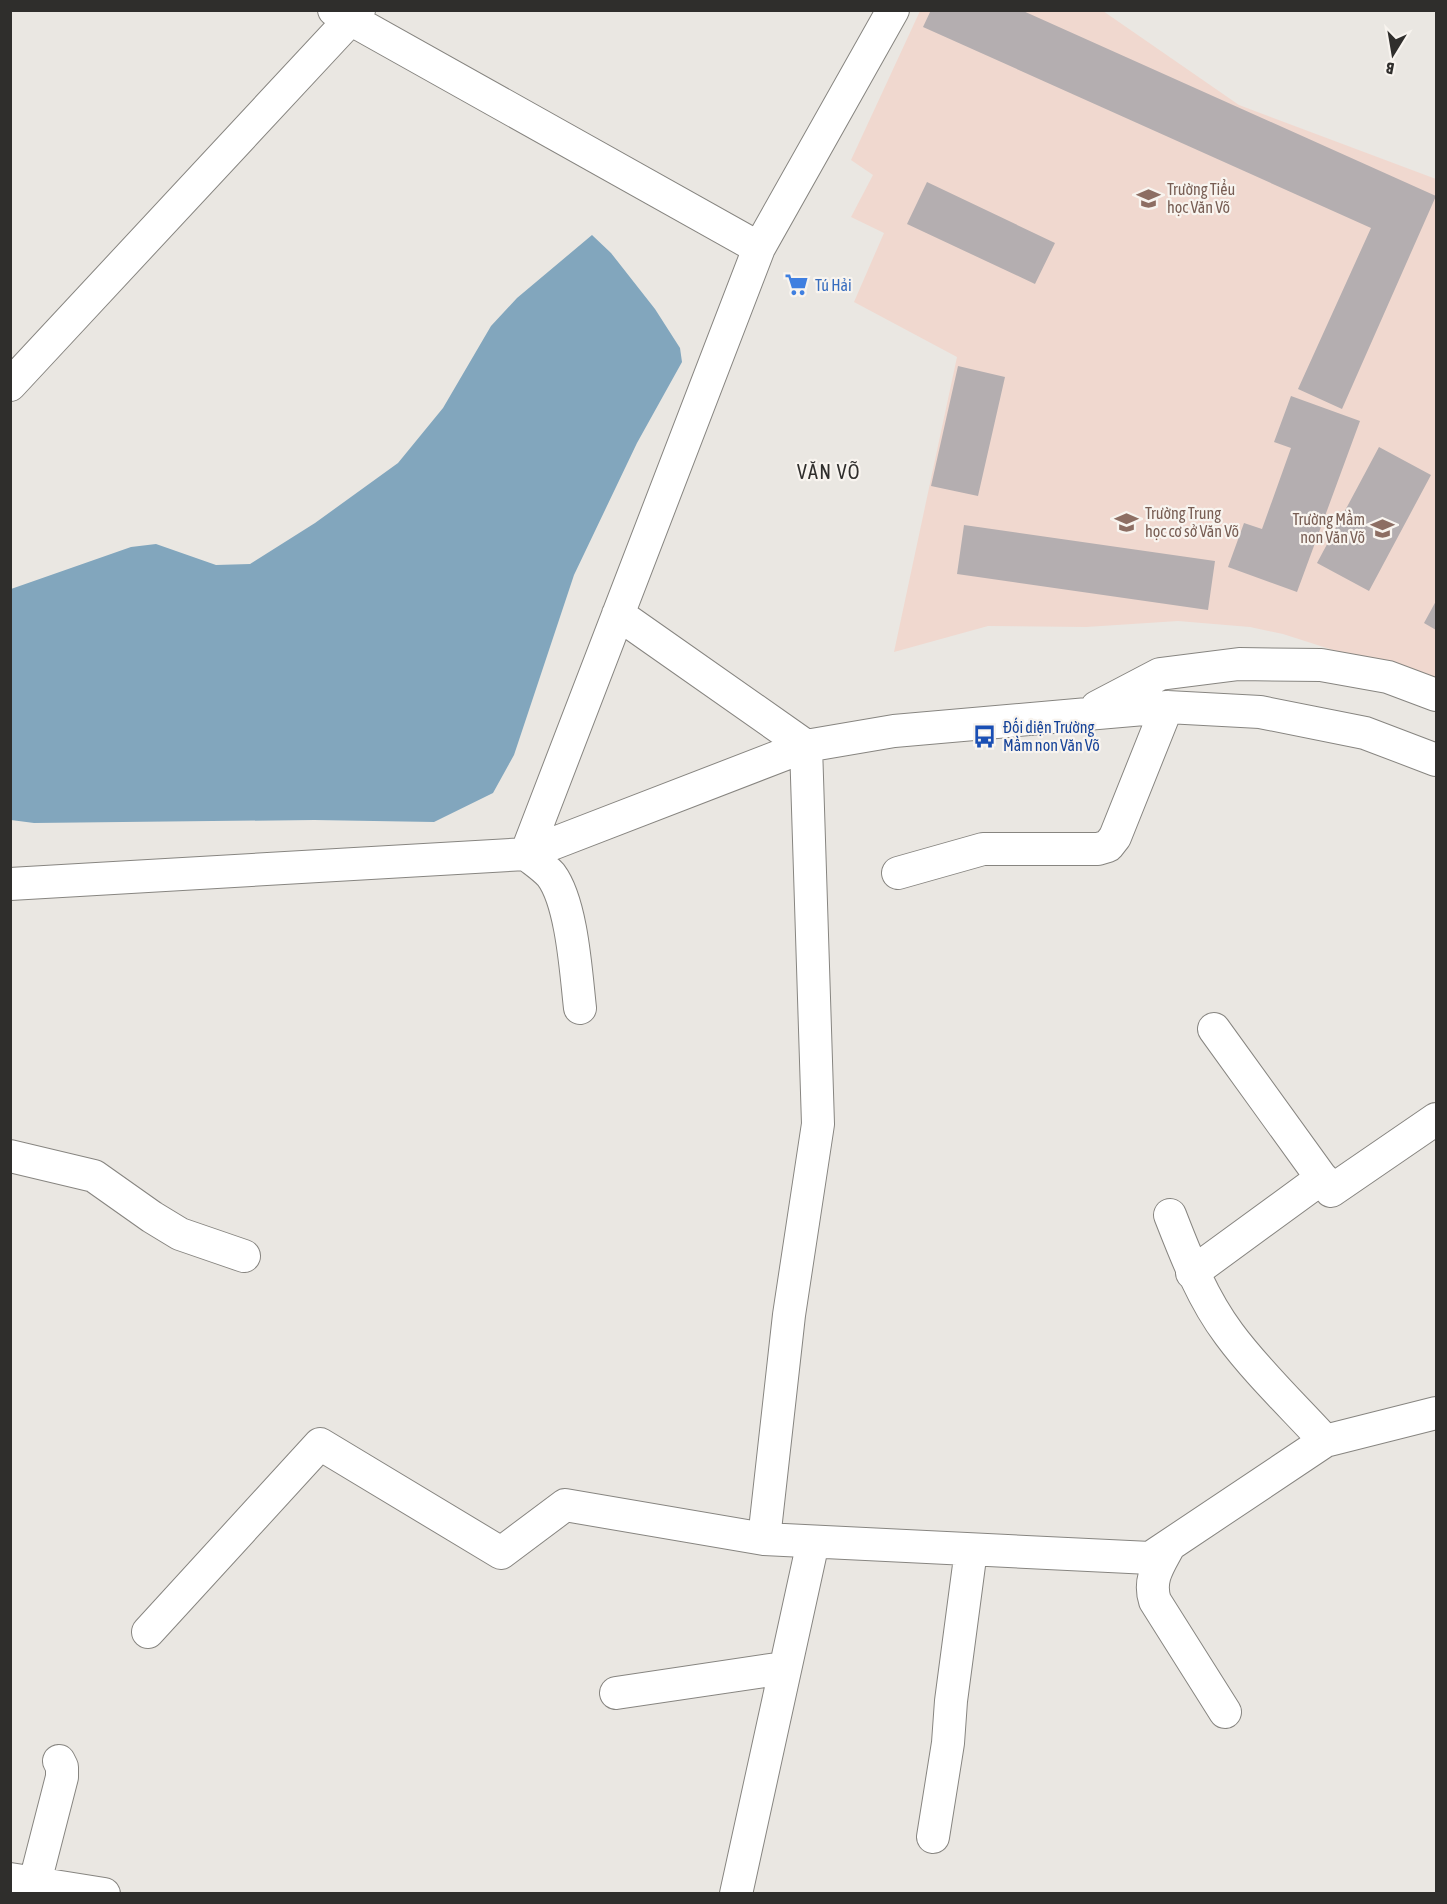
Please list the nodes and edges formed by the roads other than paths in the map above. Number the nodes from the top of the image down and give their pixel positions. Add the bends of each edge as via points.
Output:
1 (894, 10) edge
2 (347, 14) edge
3 (759, 248) junction
4 (10, 384) edge
5 (618, 614) junction
6 (1437, 695) edge
7 (1167, 707) junction
8 (1084, 714) junction
9 (806, 746) junction
10 (1437, 760) edge
11 (526, 854) junction
12 (898, 873) dead end
13 (10, 884) edge
14 (580, 1008) dead end
15 (1214, 1029) dead end
16 (1437, 1119) edge
17 (10, 1156) edge
18 (1322, 1179) junction
19 (1170, 1215) dead end
20 (244, 1256) dead end
21 (1192, 1273) junction
22 (1437, 1413) edge
23 (1325, 1440) junction
24 (764, 1539) junction
25 (813, 1542) junction
26 (1169, 1546) junction
27 (972, 1550) junction
28 (148, 1632) dead end
29 (784, 1668) junction
30 (616, 1693) dead end
31 (1225, 1712) dead end
32 (59, 1761) dead end
33 (933, 1837) dead end
34 (23, 1881) edge
35 (104, 1893) edge
36 (735, 1893) edge

1 - 3 street
2 - 3 street
2 - 4 street
3 - 5 street
5 - 9 street
5 - 11 street
6 - 8 street via 1388,677 1321,665 1239,664 1160,674
7 - 8 street
7 - 10 street via 1272,715 1365,733
7 - 12 street via 1108,846 983,849
8 - 9 street via 894,731
9 - 11 street
9 - 24 street via 818,1124 789,1315
11 - 13 street
11 - 14 street via 551,876 565,906
15 - 18 street
16 - 18 street via 1330,1191
17 - 20 street via 93,1176 180,1234
18 - 21 street
19 - 21 street
21 - 23 street via 1227,1332
22 - 23 street
23 - 26 street
24 - 25 street
24 - 28 street via 565,1505 501,1553 320,1444
25 - 27 street
25 - 29 street
26 - 27 street via 1150,1558
26 - 31 street via 1152,1578 1155,1601
27 - 33 street
29 - 30 street
29 - 36 street
32 - 34 street via 62,1778
34 - 35 street

